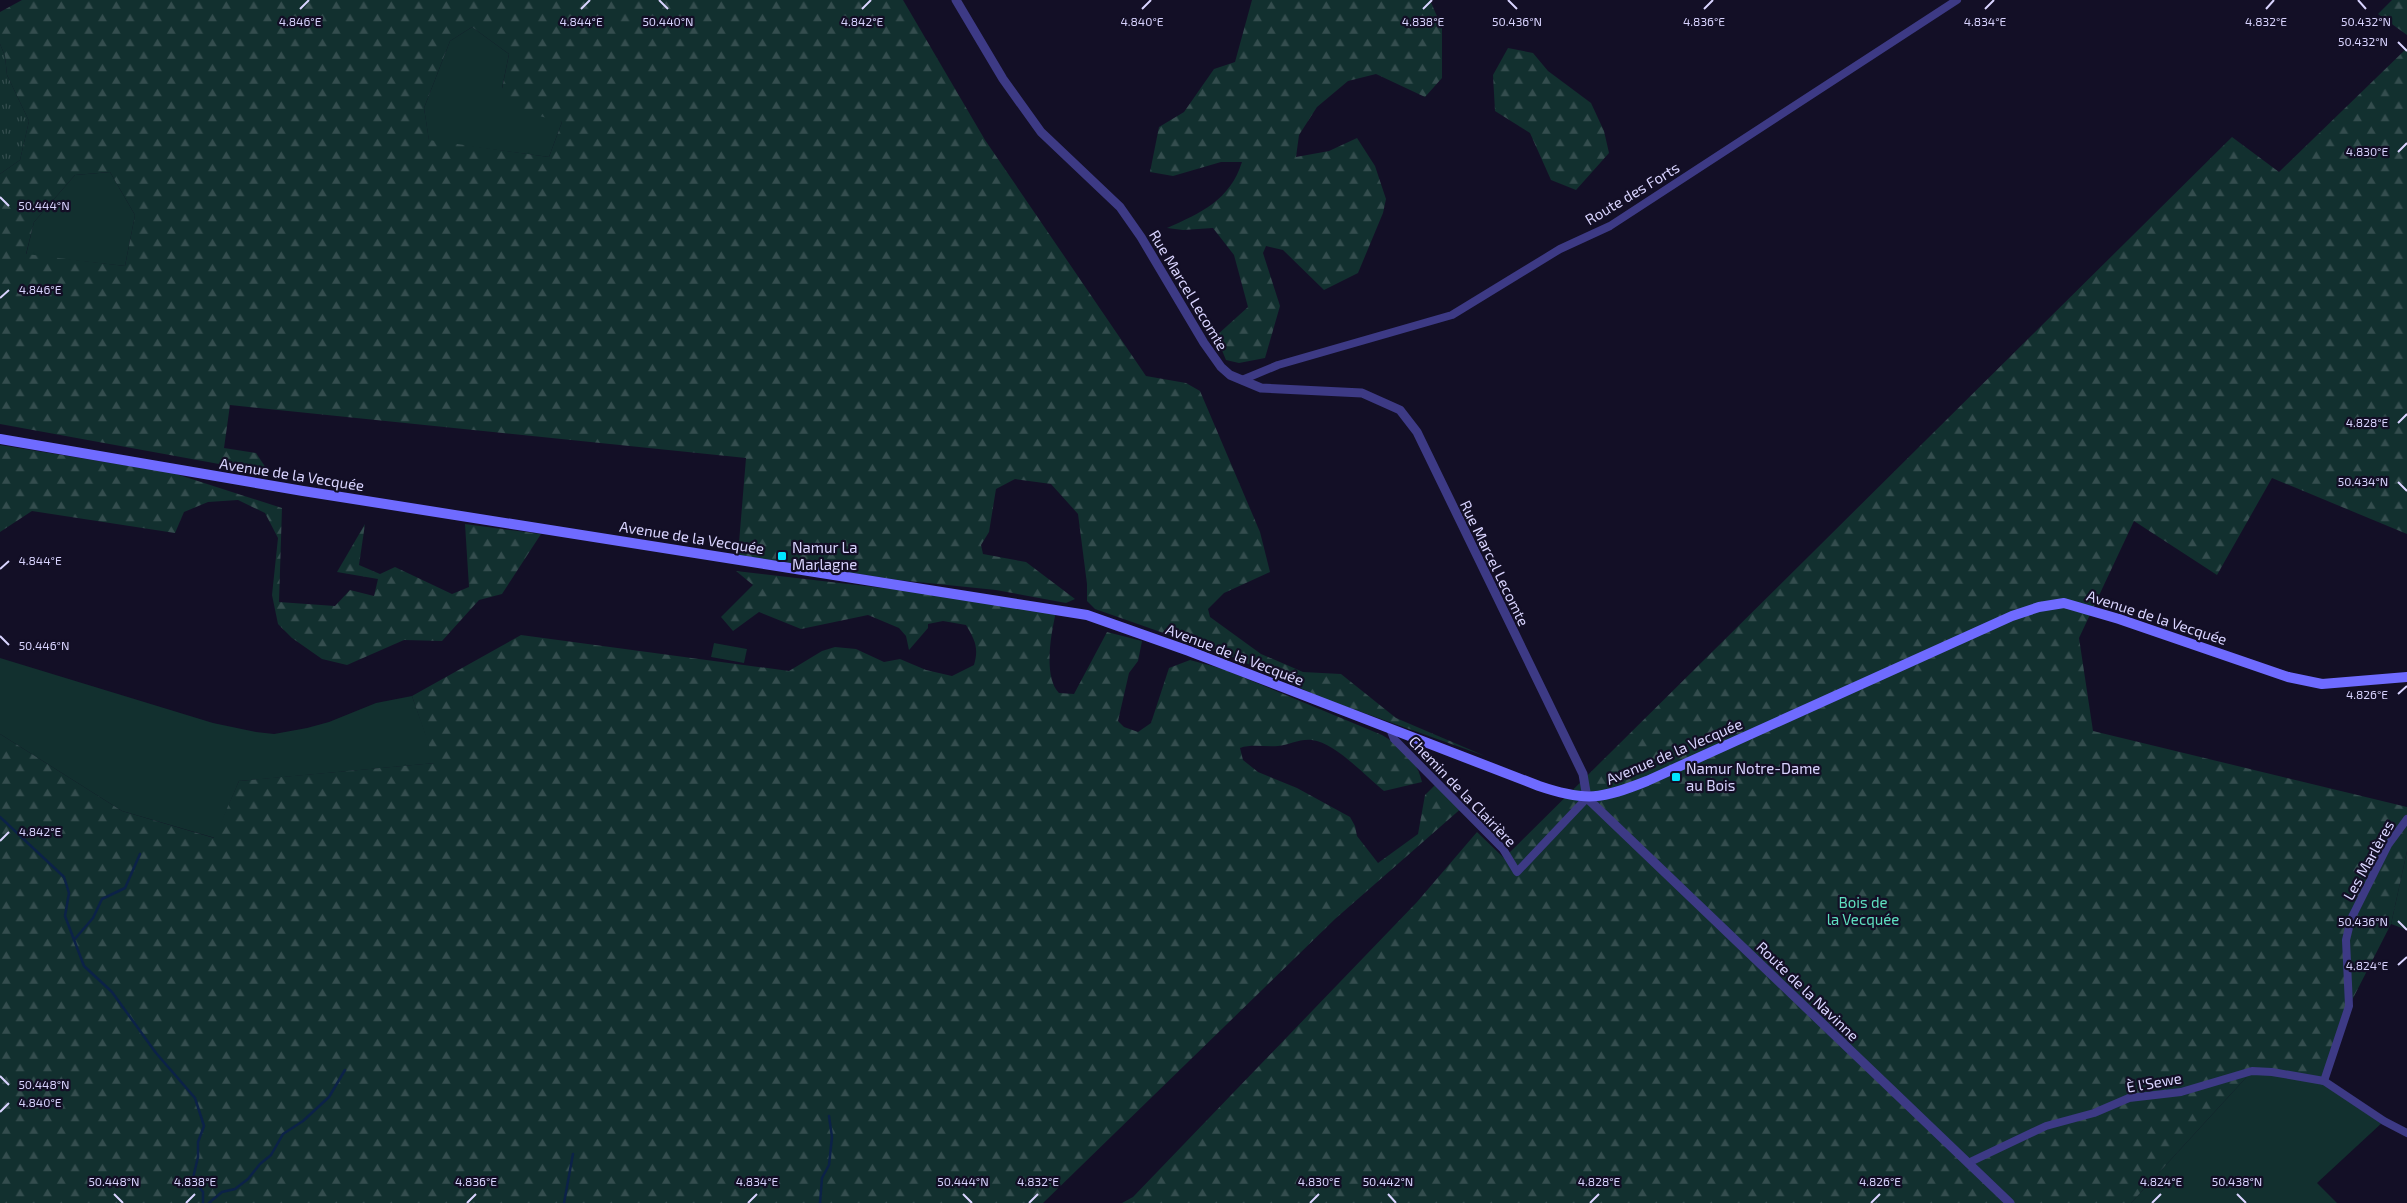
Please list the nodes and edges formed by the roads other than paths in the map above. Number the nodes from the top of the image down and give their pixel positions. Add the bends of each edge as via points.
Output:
1 (956, 0) edge
2 (1957, 0) edge
3 (1242, 380) junction
4 (0, 439) edge
5 (2407, 677) edge
6 (1390, 729) junction
7 (1587, 798) junction
8 (2407, 819) edge
9 (2324, 1081) junction
10 (2407, 1133) edge
11 (1968, 1163) junction
12 (2010, 1203) edge

1 - 3 street, Rue Marcel Lecomte via 1024,110 1041,132 1120,206 1221,367
2 - 3 street, Route des Forts via 1610,226 1560,248 1452,315 1278,365
3 - 7 street, Rue Marcel Lecomte via 1261,388 1279,390 1362,393 1400,410 1418,432 1581,771
4 - 6 main road, Avenue de la Vecquée via 313,493 1087,616 1189,651
5 - 7 main road, Avenue de la Vecquée via 2322,684 2288,677 2087,608 2064,604 2039,607 1978,631 1647,781 1606,796
6 - 7 main road, Avenue de la Vecquée via 1539,786
6 - 7 street, Chemin de la Clairière via 1394,738 1503,849 1517,872
7 - 11 street, Route de la Navinne
8 - 9 street, Les Marlères via 2388,845 2351,919 2346,940 2348,1006
9 - 10 street via 2384,1122
9 - 11 street, È l'Sewe via 2252,1071 2181,1092 2129,1098 2094,1113 2046,1126
11 - 12 street, Route de la Navinne

